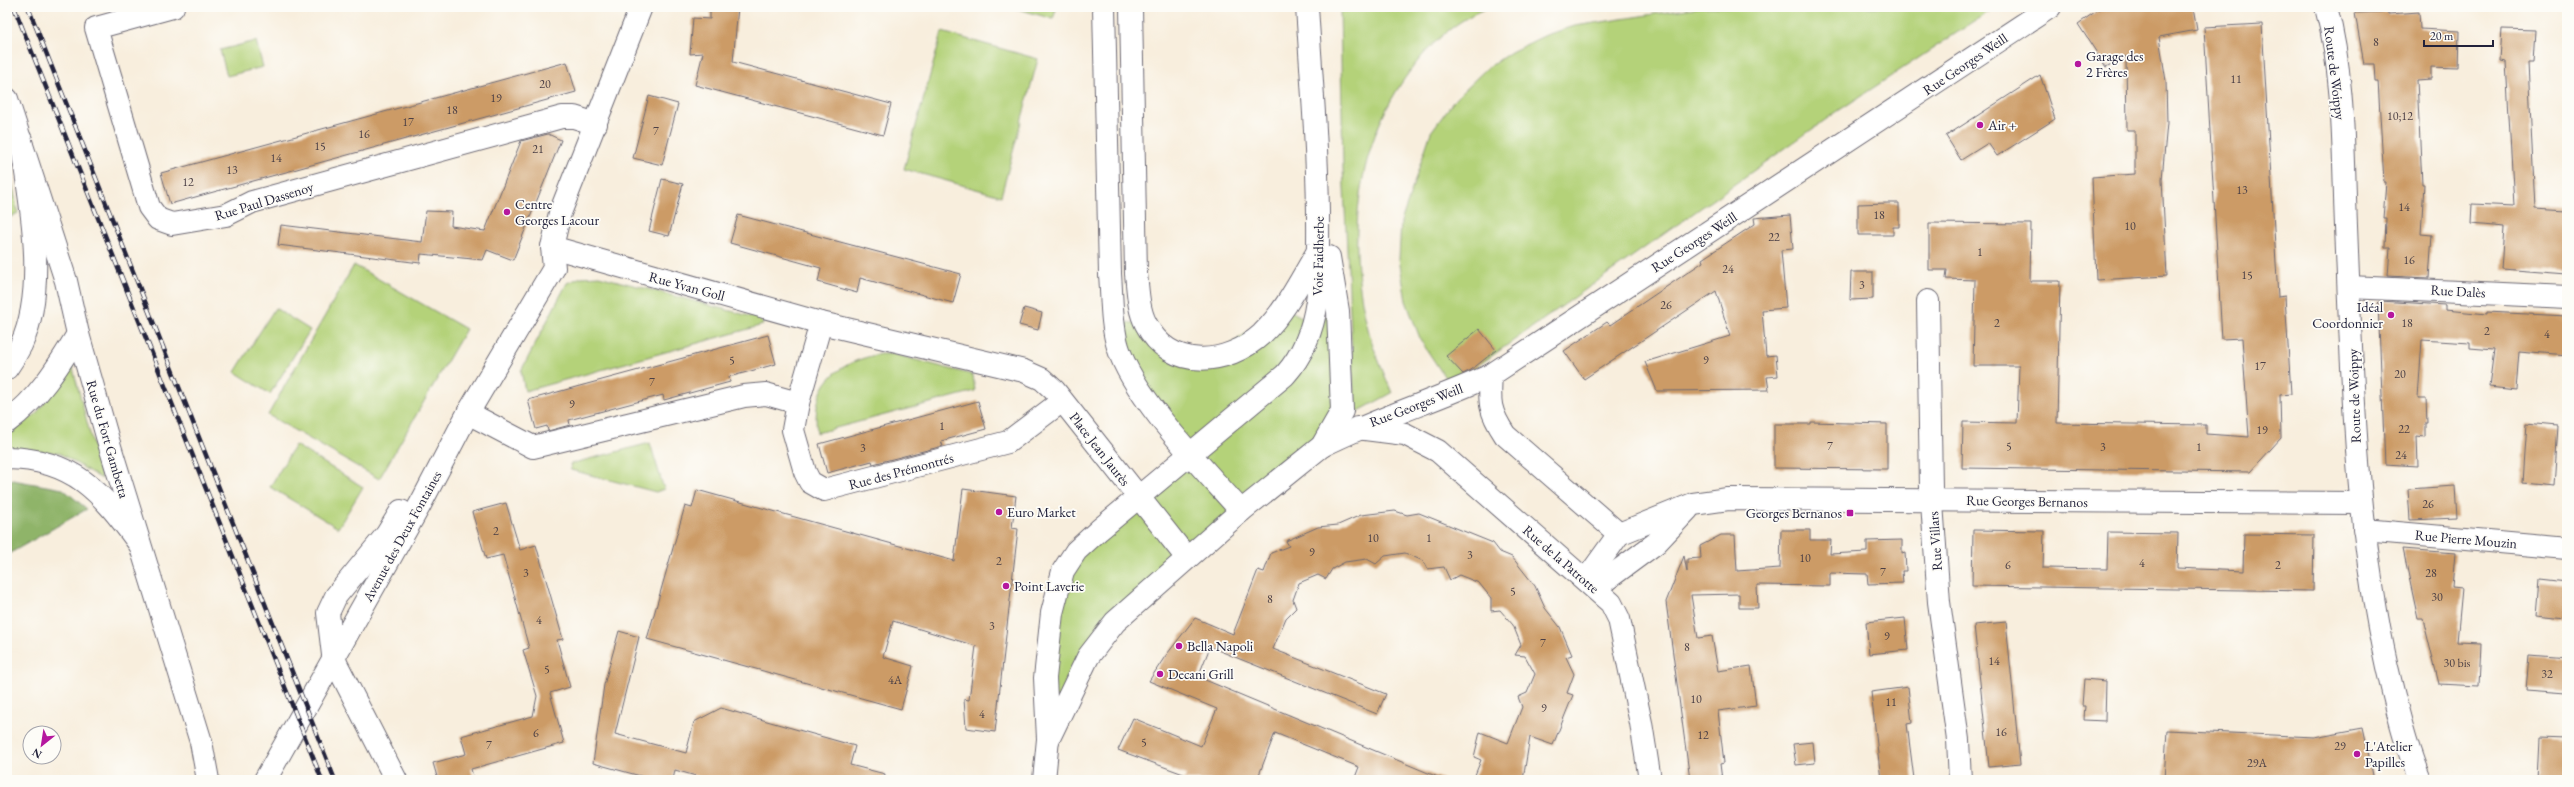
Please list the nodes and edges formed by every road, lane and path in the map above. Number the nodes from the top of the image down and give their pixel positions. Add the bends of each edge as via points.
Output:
1 (173, 7) edge
2 (641, 7) edge
3 (1104, 7) edge
4 (1131, 7) edge
5 (1307, 7) edge
6 (2050, 7) edge
7 (2326, 7) edge
8 (7, 99) edge
9 (596, 124) junction
10 (21, 140) junction
11 (1319, 186) junction
12 (552, 247) junction
13 (1318, 251) junction
14 (2349, 287) junction
15 (2567, 297) edge
16 (1928, 301) dead end
17 (821, 322) junction
18 (78, 334) junction
19 (7, 368) edge
20 (1491, 374) junction
21 (1062, 401) junction
22 (798, 403) junction
23 (468, 414) junction
24 (7, 422) edge
25 (1357, 428) junction
26 (1322, 446) junction
27 (1191, 453) junction
28 (7, 458) edge
29 (1138, 498) junction
30 (1932, 500) junction
31 (2361, 503) junction
32 (1693, 504) junction
33 (1241, 511) junction
34 (2364, 530) junction
35 (1619, 534) junction
36 (138, 542) junction
37 (2567, 548) edge
38 (1187, 558) junction
39 (1591, 584) junction
40 (335, 658) junction
41 (1048, 740) junction
42 (208, 780) edge
43 (265, 780) edge
44 (396, 780) edge
45 (1044, 780) edge
46 (1650, 780) edge
47 (1960, 780) edge
48 (2420, 780) edge

1 - 9 main road, Rue Paul Dassenoy via 96,28 149,207 158,219 172,224 226,215 252,202 562,117 574,117
2 - 9 main road
3 - 27 main road via 1110,274 1118,347 1141,392
4 - 13 main road via 1136,274 1139,305 1146,324 1159,342 1173,353 1191,360 1236,352 1261,334 1284,307
5 - 11 main road, Voie Faidherbe
6 - 20 main road, Rue Georges Weill
7 - 14 main road, Route de Woippy via 2340,90
8 - 10 main road, Rue du Fort Gambetta
9 - 12 main road via 560,213
10 - 18 main road, Rue du Fort Gambetta via 66,281
10 - 19 main road via 35,238 34,300 22,344
11 - 13 main road, Voie Faidherbe
11 - 26 main road via 1338,311 1342,411
12 - 17 main road, Rue Yvan Goll
12 - 23 main road, Avenue des Deux Fontaines via 554,268
13 - 27 main road, Voie Faidherbe via 1317,303 1306,343 1296,362 1285,375
14 - 15 main road, Rue Dalès
14 - 31 main road, Route de Woippy
16 - 30 main road, Rue Villars
17 - 21 main road, Rue Yvan Goll via 1024,371 1042,379
17 - 22 main road, Rue des Prémontrés
18 - 24 main road via 56,370 26,407
18 - 36 main road, Rue du Fort Gambetta
20 - 25 main road, Rue Georges Weill via 1452,393
20 - 35 main road via 1489,402 1494,419 1505,435
21 - 22 main road, Rue des Prémontrés via 1008,442 824,490 810,482 805,472 793,430
21 - 29 main road, Place Jean Jaurès
22 - 23 main road via 766,394 744,396 533,447
23 - 40 main road, Avenue des Deux Fontaines
23 - 40 main road, Avenue des Deux Fontaines via 451,421 387,534 336,596 328,614
25 - 26 main road, Rue Georges Weill
25 - 39 main road, Rue de la Patrotte via 1406,434 1438,451
26 - 33 main road
27 - 29 main road, Place Jean Jaurès
27 - 33 main road
28 - 36 main road via 32,458 78,475 111,505
29 - 38 main road, Place Jean Jaurès
29 - 41 main road, Place Jean Jaurès via 1076,551 1063,571 1052,613 1045,678
30 - 31 main road, Rue Georges Bernanos
30 - 32 main road, Rue Georges Bernanos via 1736,499
30 - 47 main road, Rue Villars via 1939,602 1958,740
31 - 34 main road, Route de Woippy
32 - 35 main road, Rue Georges Bernanos
32 - 39 main road via 1656,543
33 - 38 main road
34 - 37 main road, Rue Pierre Mouzin
34 - 48 main road, Route de Woippy via 2382,645 2398,714
35 - 39 main road
36 - 42 main road, Rue du Fort Gambetta via 201,742
38 - 41 main road via 1115,622 1088,657
39 - 46 main road, Rue de la Patrotte via 1611,603 1618,620 1641,723
40 - 43 main road, Avenue des Deux Fontaines
40 - 44 main road
41 - 45 main road

